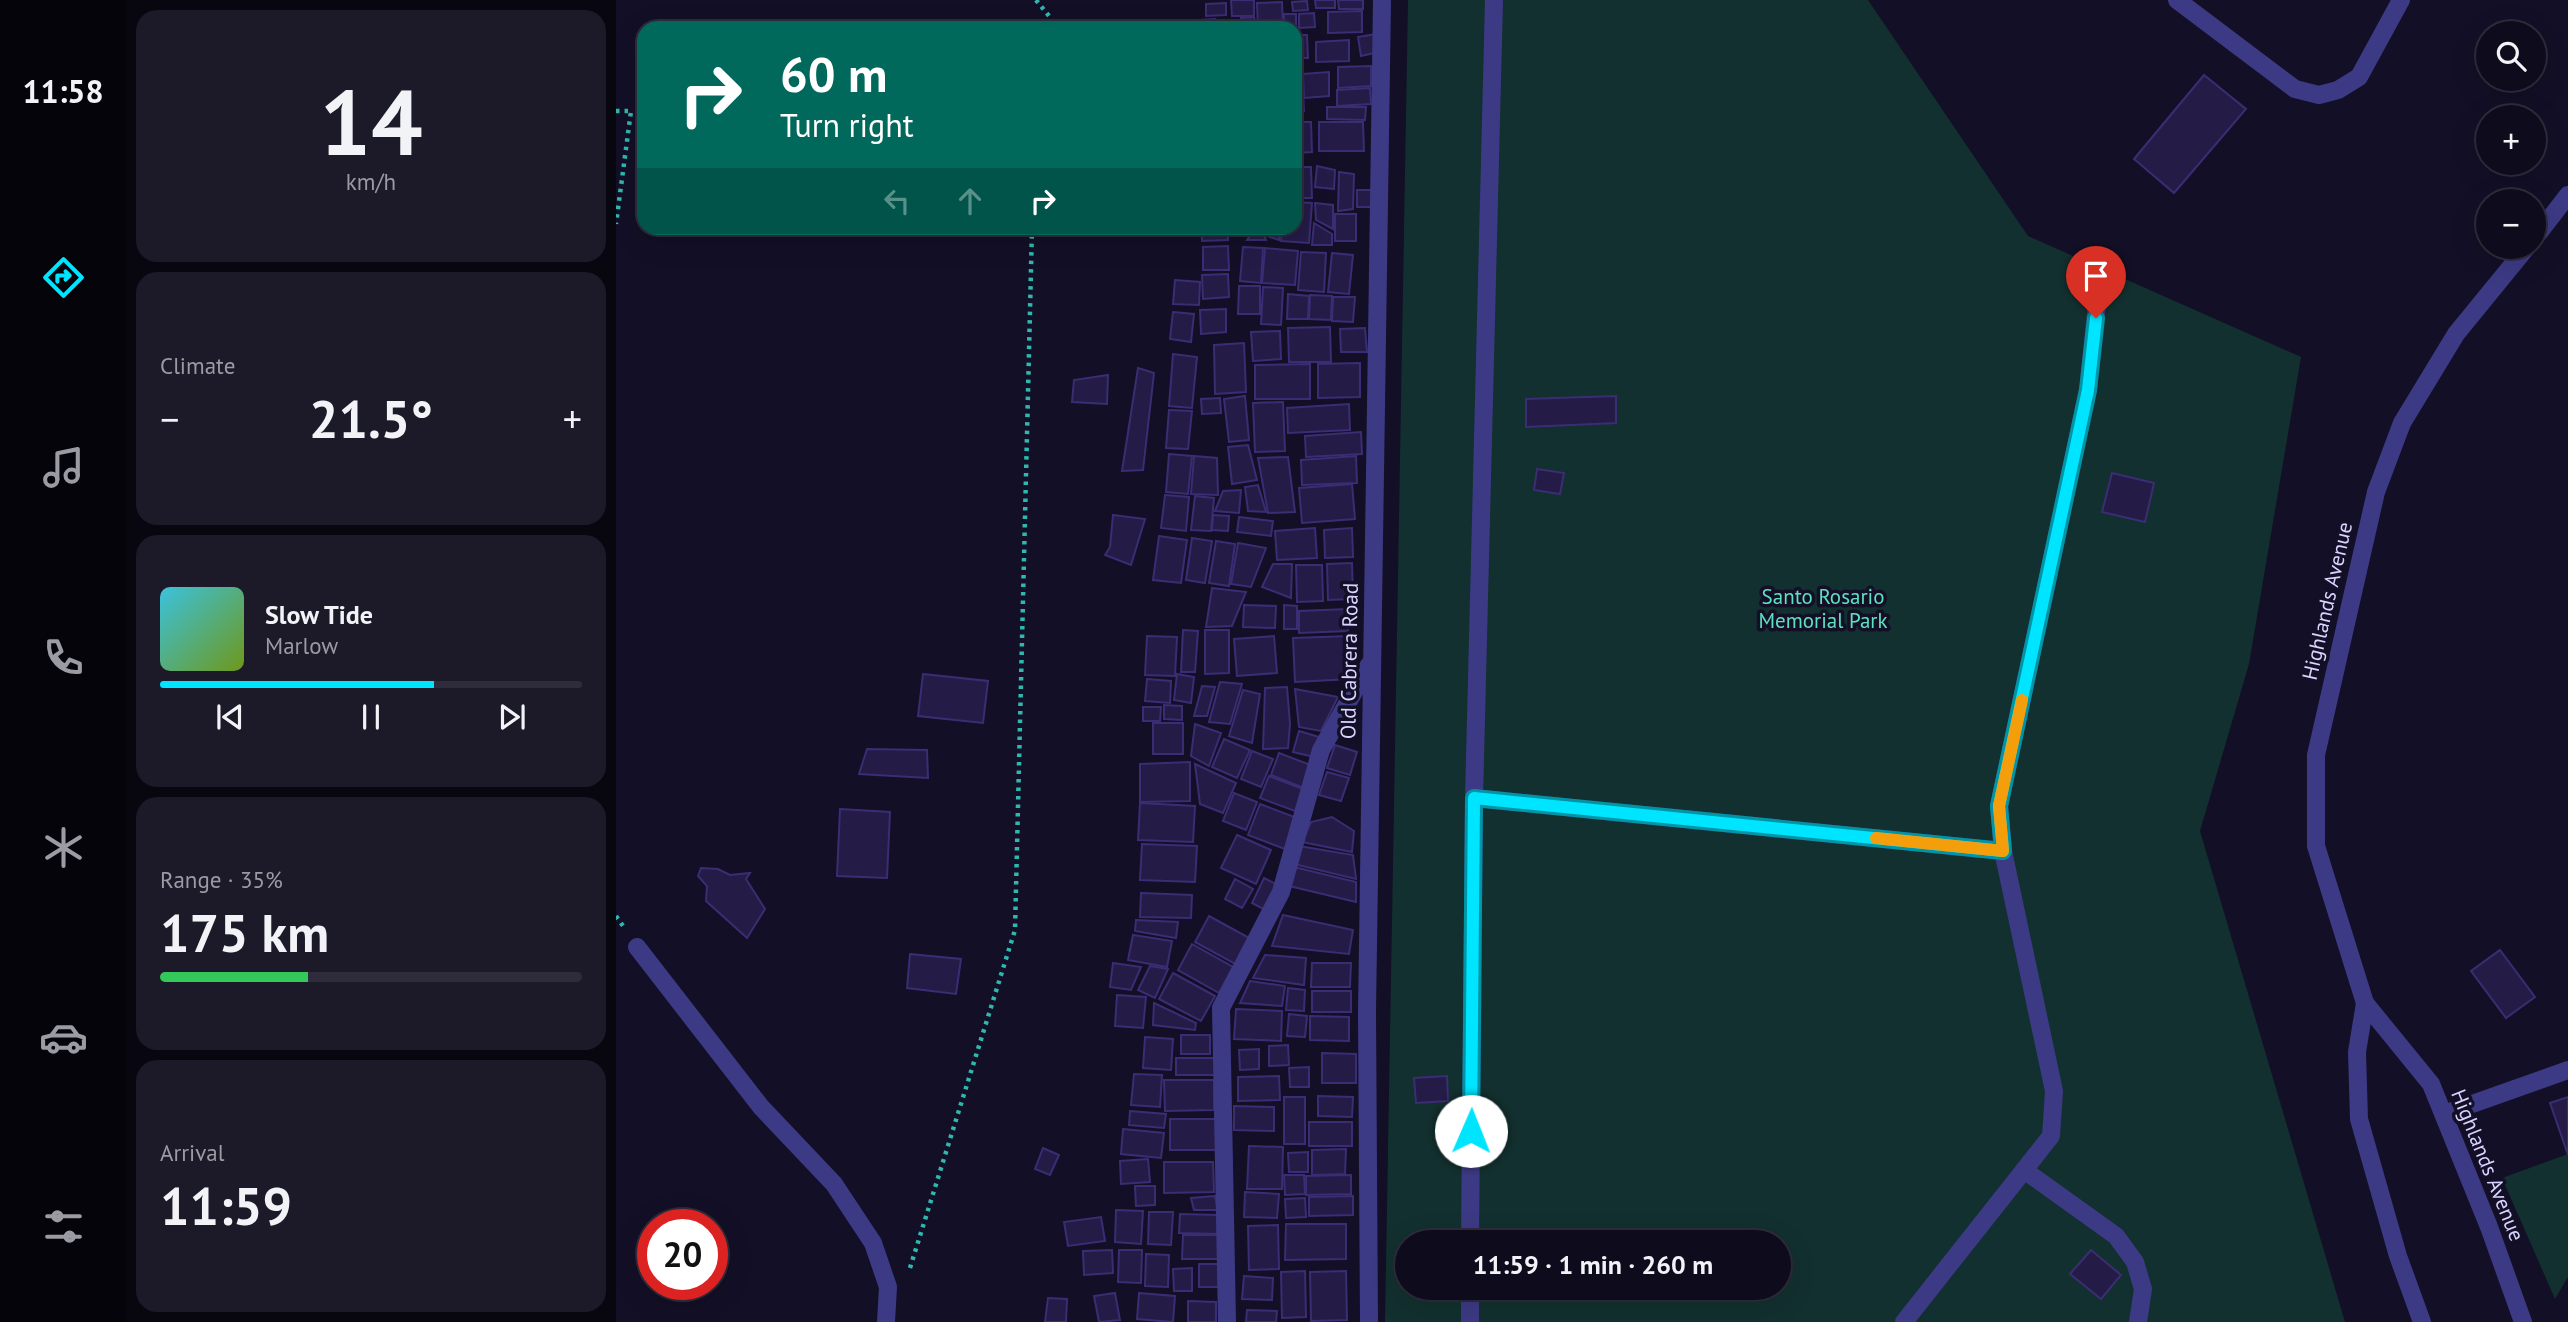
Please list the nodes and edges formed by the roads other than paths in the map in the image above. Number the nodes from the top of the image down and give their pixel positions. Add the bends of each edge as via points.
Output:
1 (1382, 0) edge
2 (1494, 0) edge
3 (2177, 0) edge
4 (2401, 0) edge
5 (2568, 195) edge
6 (2546, 223) edge
7 (2518, 259) edge
8 (2098, 294) dead end
9 (1371, 663) junction
10 (1474, 798) junction
11 (2003, 851) junction
12 (638, 947) dead end
13 (2365, 1003) junction
14 (2568, 1070) edge
15 (2444, 1114) junction
16 (2024, 1170) junction
17 (1470, 1230) edge
18 (1470, 1300) edge
19 (887, 1322) edge
20 (1227, 1322) edge
21 (1369, 1322) edge
22 (1470, 1322) edge
23 (1904, 1322) edge
24 (2138, 1322) edge
25 (2422, 1322) edge
26 (2523, 1322) edge

1 - 9 street, Old Cabrera Road
2 - 10 street
3 - 4 street via 2295,89 2319,95 2359,77
5 - 6 street
7 - 13 street, Highlands Avenue via 2456,334 2402,423 2375,492 2316,755 2316,846
8 - 11 street via 2088,390 1999,806
9 - 20 street via 1321,750 1281,892 1221,1008
9 - 21 street, Old Cabrera Road
10 - 11 street
10 - 17 street
11 - 16 street via 2054,1091 2051,1136
12 - 19 street via 761,1107 834,1184 873,1243 888,1287
13 - 15 street, Highlands Avenue via 2431,1084
13 - 25 street, Highlands Avenue via 2357,1052 2359,1119
14 - 15 street
15 - 26 street, Highlands Avenue
16 - 23 street
16 - 24 street via 2116,1236 2135,1262 2143,1289
18 - 22 street

